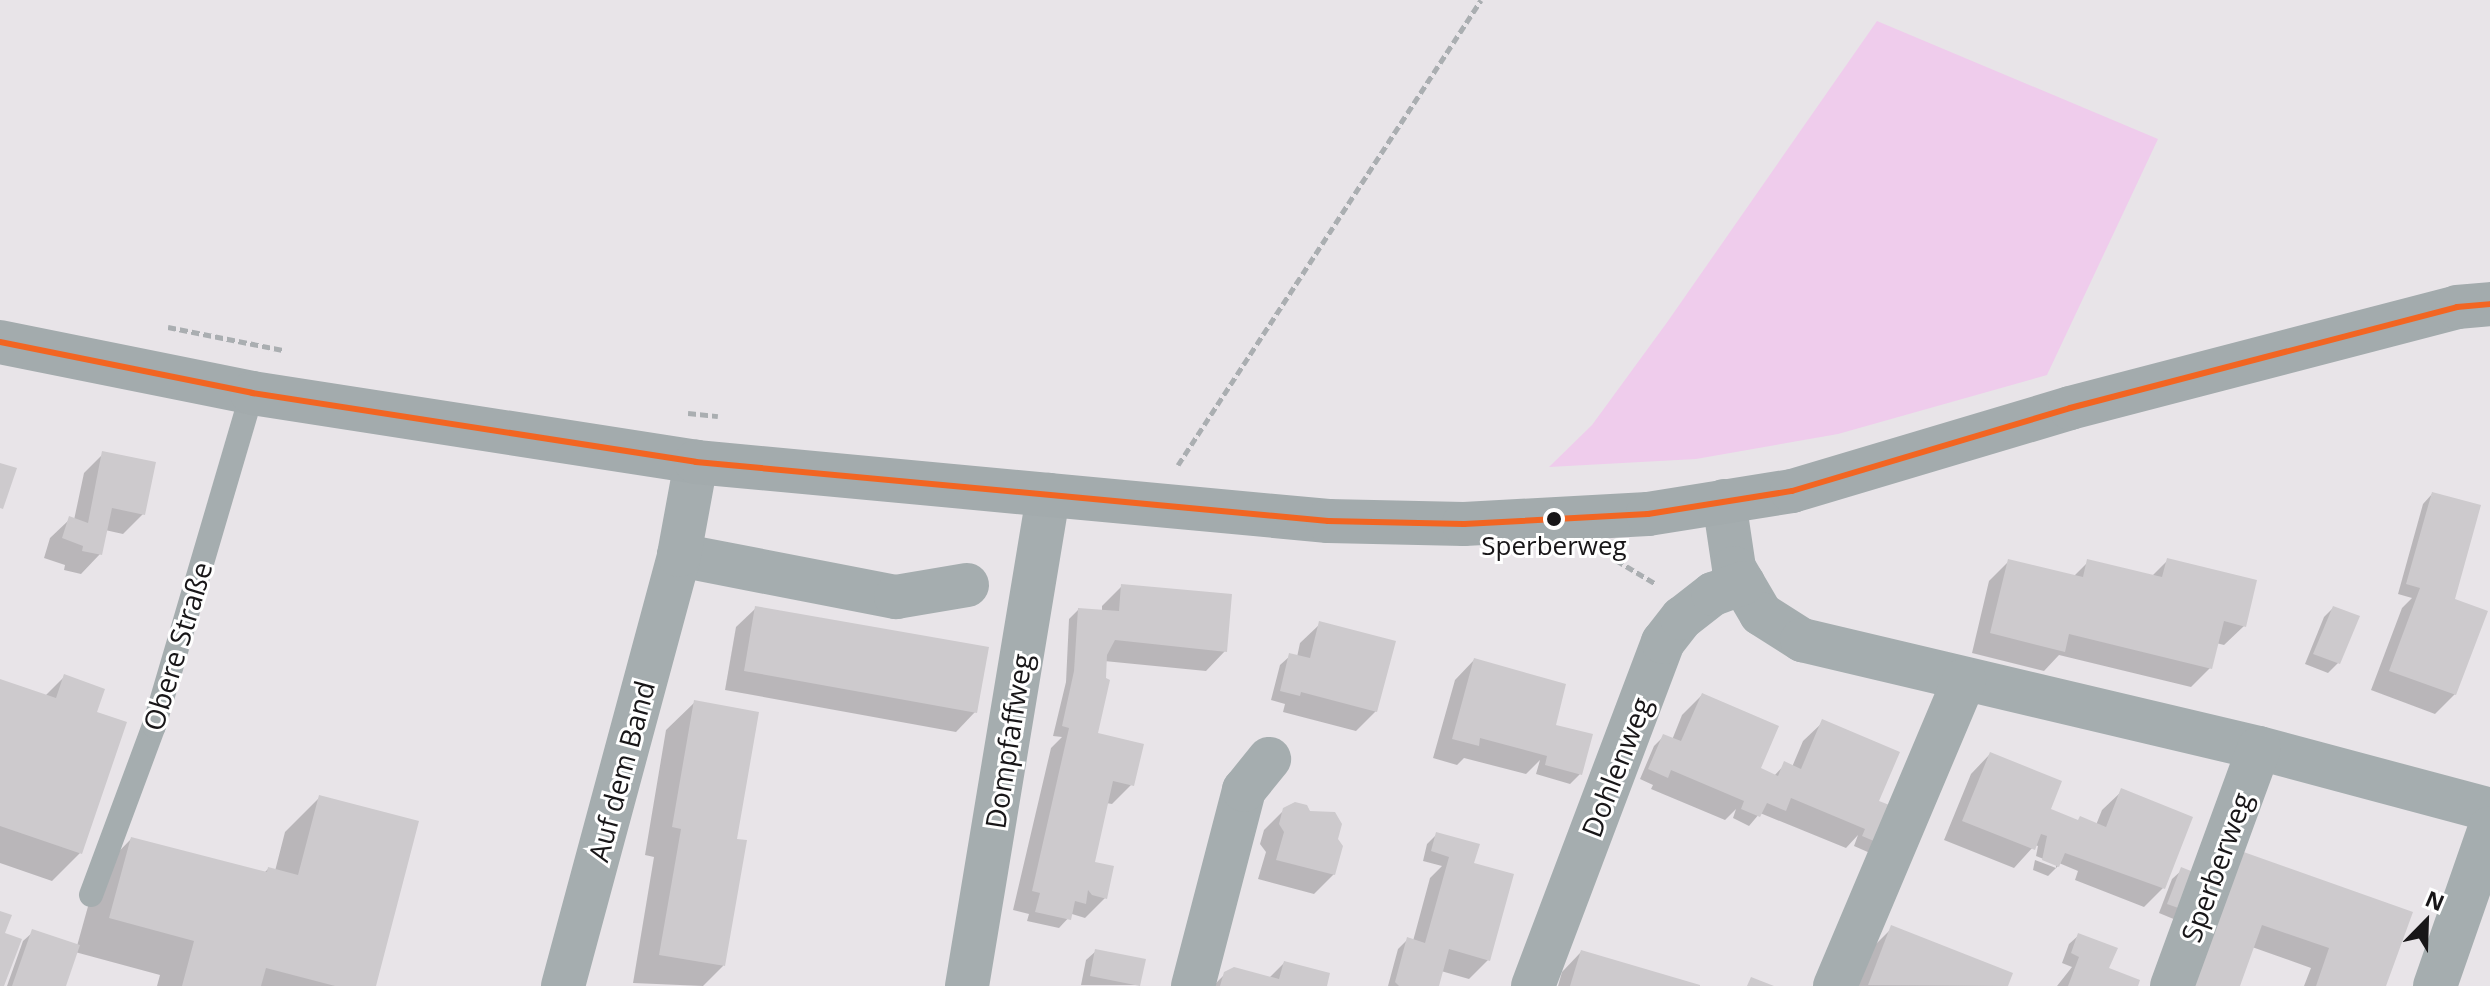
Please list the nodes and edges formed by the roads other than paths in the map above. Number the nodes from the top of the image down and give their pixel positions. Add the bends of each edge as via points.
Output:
1 (2490, 304) edge
2 (0, 342) edge
3 (252, 393) junction
4 (696, 462) junction
5 (1048, 495) junction
6 (1724, 501) junction
7 (679, 555) junction
8 (1743, 583) junction
9 (967, 585) dead end
10 (1964, 680) junction
11 (2259, 748) junction
12 (1269, 759) dead end
13 (2490, 810) edge
14 (2490, 828) edge
15 (91, 895) dead end
16 (563, 986) edge
17 (967, 986) edge
18 (1193, 986) edge
19 (1533, 986) edge
20 (1835, 986) edge
21 (2172, 986) edge
22 (2435, 986) edge

1 - 6 street via 2457,307 2084,404 1792,491
2 - 3 street
3 - 4 street
3 - 15 lane, Obere Straße via 154,726
4 - 5 street
4 - 7 street, Auf dem Band
5 - 6 street via 1328,521 1464,524 1648,514
5 - 17 street, Dompfaffweg
6 - 8 street via 1734,568
7 - 9 street via 896,597
7 - 16 street, Auf dem Band
8 - 10 street via 1761,614 1802,640
8 - 19 street, Dohlenweg via 1694,608 1663,642
10 - 11 street
10 - 20 street
11 - 13 street
11 - 21 street, Sperberweg
12 - 18 street via 1244,790
14 - 22 street

